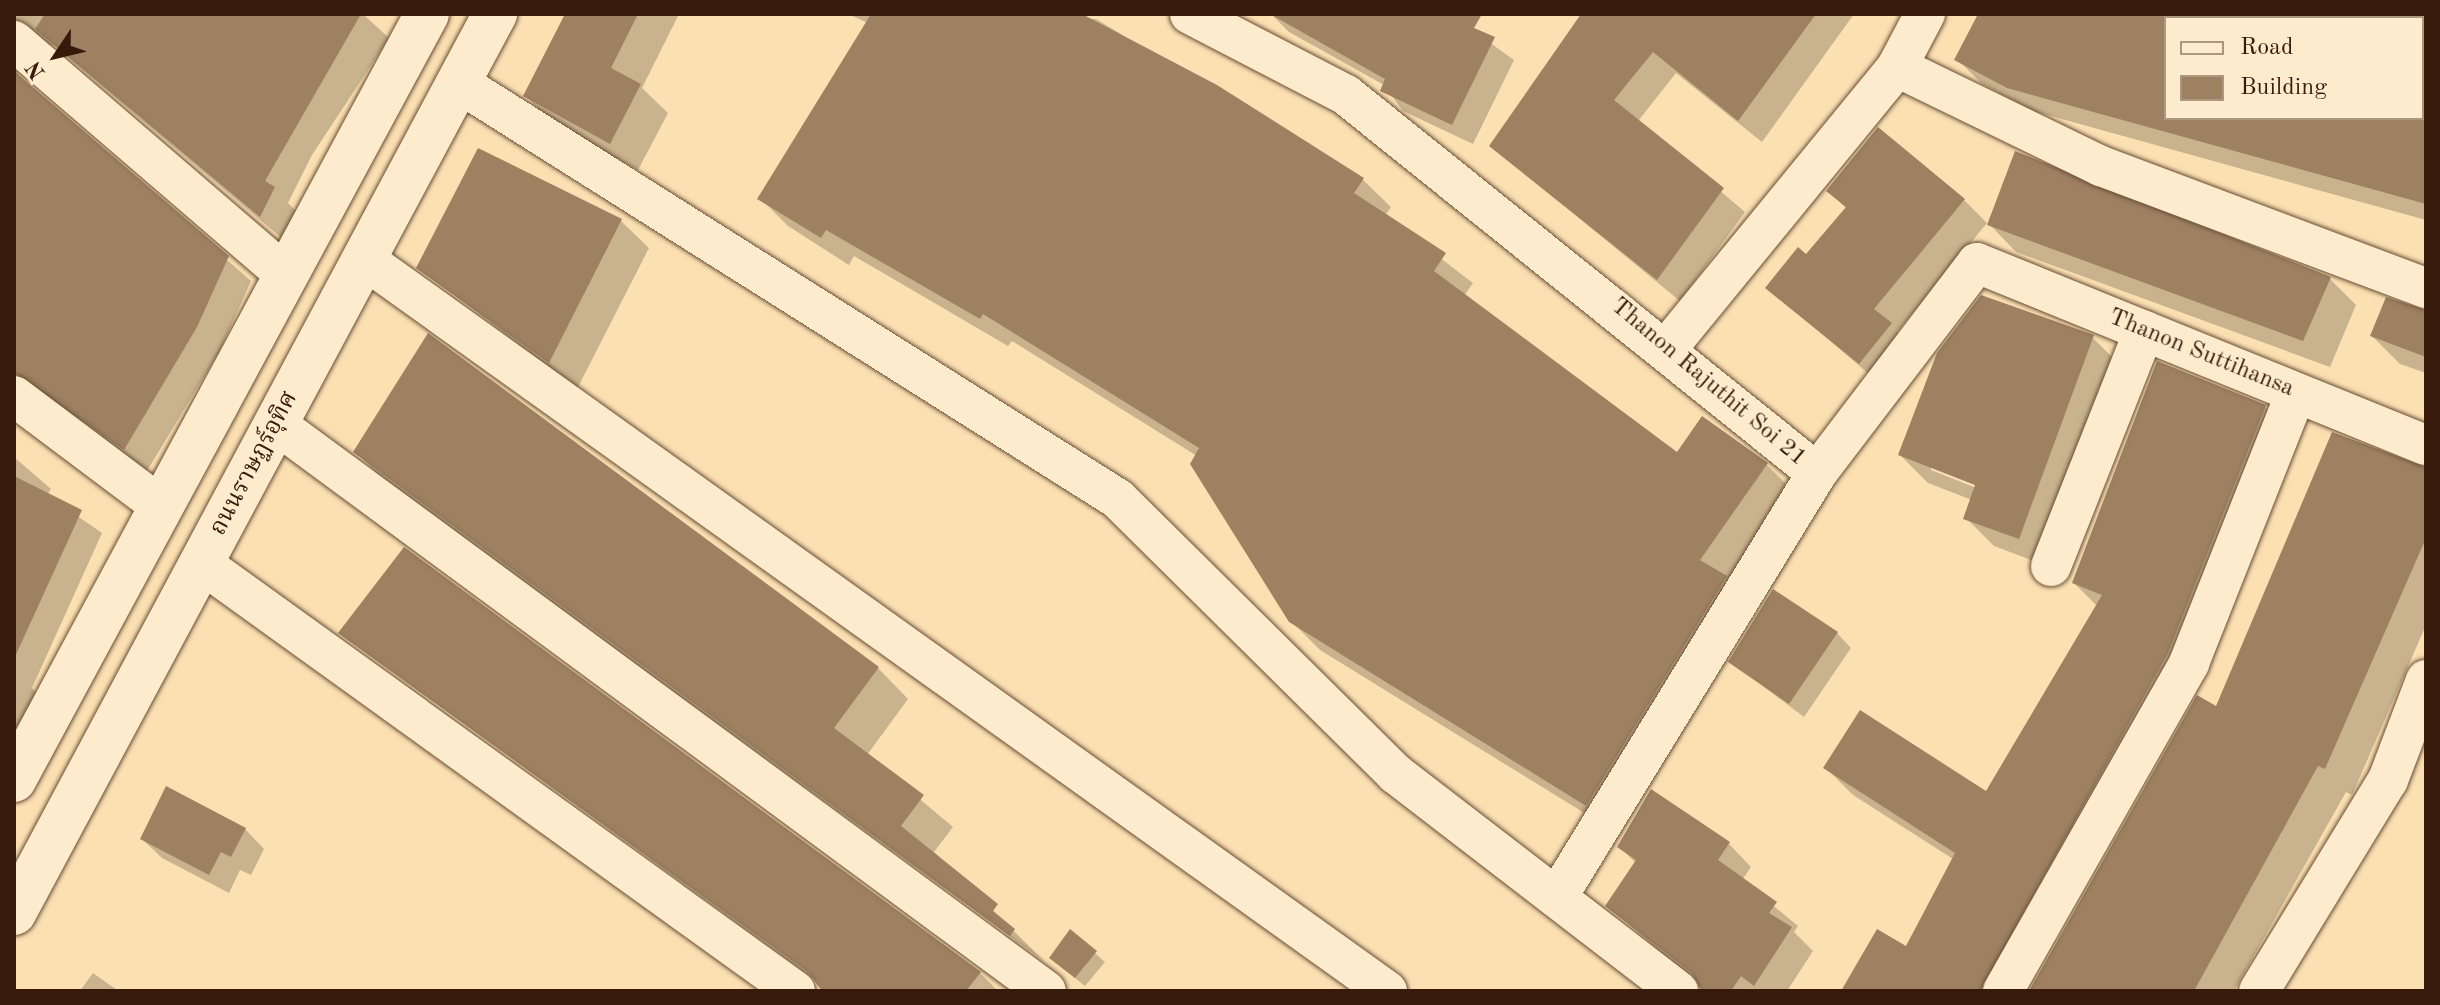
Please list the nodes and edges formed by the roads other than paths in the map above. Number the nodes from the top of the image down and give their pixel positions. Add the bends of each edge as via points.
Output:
1 (427, 14) edge
2 (495, 14) edge
3 (1190, 14) edge
4 (1925, 14) edge
5 (14, 41) edge
6 (1897, 67) junction
7 (459, 83) junction
8 (364, 259) junction
9 (283, 272) junction
10 (2426, 288) edge
11 (2144, 331) junction
12 (1668, 347) junction
13 (2296, 393) junction
14 (14, 396) edge
15 (276, 424) junction
16 (2426, 445) edge
17 (1817, 473) junction
18 (162, 507) junction
19 (201, 563) junction
20 (2051, 566) dead end
21 (2426, 680) edge
22 (24, 762) edge
23 (90, 769) junction
24 (1557, 898) junction
25 (14, 913) edge
26 (795, 991) edge
27 (1046, 991) edge
28 (1387, 991) edge
29 (1678, 991) edge
30 (2003, 991) edge
31 (2259, 991) edge

1 - 9 street
2 - 7 street, ถนนราษฏร์อุทิศ
3 - 12 street, Thanon Rajuthit Soi 21 via 1346,95
4 - 6 street
5 - 9 street
6 - 10 street via 2101,166
6 - 12 street
7 - 8 street, ถนนราษฏร์อุทิศ
7 - 24 street via 1118,499 1396,774
8 - 15 street, ถนนราษฏร์อุทิศ
8 - 28 street
9 - 18 street
11 - 13 street, Thanon Suttihansa
11 - 17 street, Thanon Suttihansa via 1977,263
11 - 20 street
12 - 17 street, Thanon Rajuthit Soi 21
13 - 16 street, Thanon Suttihansa
13 - 30 street via 2189,663
14 - 18 street
15 - 19 street, ถนนราษฏร์อุทิศ
15 - 27 street
17 - 24 street, Thanon Rajuthit Soi 21
18 - 22 street
19 - 23 street, ถนนราษฏร์อุทิศ
19 - 26 street
21 - 31 street via 2388,780
22 - 23 street
23 - 25 street, ถนนราษฏร์อุทิศ
24 - 29 street

